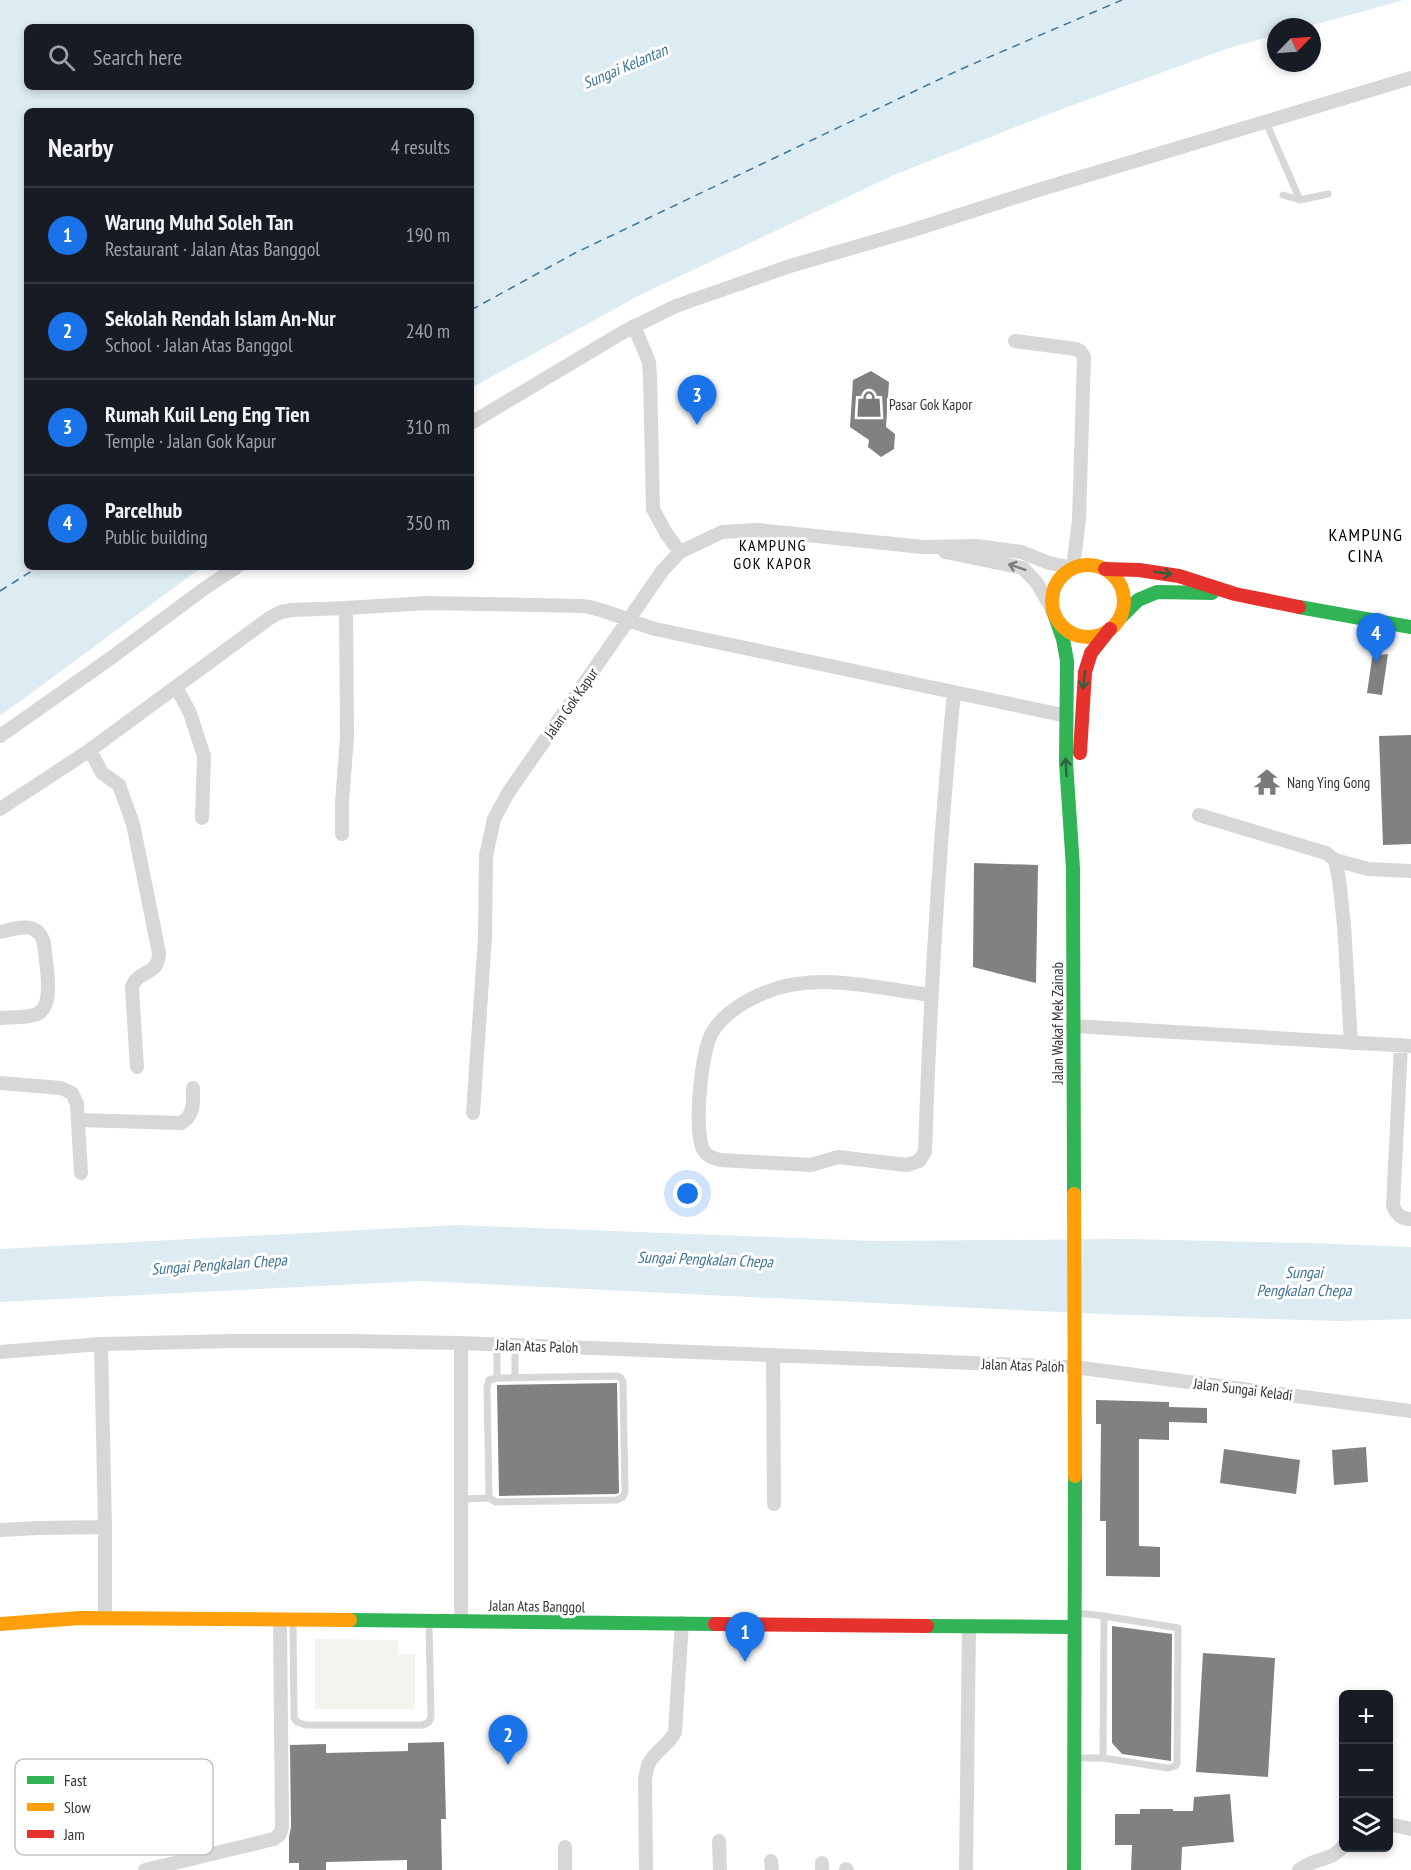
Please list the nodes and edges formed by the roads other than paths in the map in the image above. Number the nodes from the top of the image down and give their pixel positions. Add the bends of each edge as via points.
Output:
1 (1411, 78) edge
2 (1266, 122) junction
3 (1328, 194) dead end
4 (1283, 195) dead end
5 (1300, 200) junction
6 (634, 326) junction
7 (1015, 341) dead end
8 (474, 421) edge
9 (923, 547) junction
10 (680, 552) junction
11 (1073, 568) junction
12 (1105, 569) junction
13 (232, 570) edge
14 (1235, 594) junction
15 (346, 608) junction
16 (1053, 611) junction
17 (1120, 618) junction
18 (628, 621) junction
19 (1382, 623) junction
20 (1411, 627) edge
21 (1110, 629) junction
22 (1379, 650) dead end
23 (176, 687) junction
24 (954, 692) junction
25 (1067, 716) junction
26 (0, 736) edge
27 (90, 750) junction
28 (0, 809) edge
29 (1199, 815) dead end
30 (202, 818) dead end
31 (342, 834) dead end
32 (1335, 860) junction
33 (1073, 868) junction
34 (1411, 871) edge
35 (0, 932) edge
36 (930, 995) junction
37 (0, 1018) edge
38 (1073, 1026) junction
39 (1351, 1042) junction
40 (1406, 1046) edge
41 (137, 1066) dead end
42 (0, 1083) edge
43 (194, 1088) dead end
44 (473, 1113) dead end
45 (78, 1120) junction
46 (81, 1173) dead end
47 (1411, 1220) edge
48 (461, 1343) junction
49 (101, 1344) junction
50 (497, 1344) junction
51 (515, 1345) junction
52 (0, 1352) edge
53 (773, 1355) junction
54 (1074, 1367) junction
55 (497, 1378) junction
56 (515, 1378) junction
57 (1411, 1411) edge
58 (490, 1498) junction
59 (461, 1499) junction
60 (774, 1504) dead end
61 (105, 1527) junction
62 (0, 1530) edge
63 (1074, 1612) junction
64 (1104, 1617) junction
65 (105, 1618) junction
66 (286, 1620) junction
67 (429, 1621) junction
68 (461, 1621) junction
69 (682, 1623) junction
70 (0, 1624) edge
71 (969, 1626) junction
72 (1074, 1627) junction
73 (1074, 1758) junction
74 (1103, 1758) junction
75 (1393, 1825) edge
76 (1411, 1829) edge
77 (719, 1841) dead end
78 (565, 1847) dead end
79 (1339, 1851) edge
80 (213, 1854) edge
81 (207, 1855) edge
82 (145, 1870) edge
83 (565, 1870) edge
84 (646, 1870) edge
85 (720, 1870) edge
86 (966, 1870) edge
87 (1074, 1870) edge
88 (1299, 1870) edge

1 - 2 street
2 - 5 lane
2 - 6 street via 790,266 676,306
3 - 5 lane
4 - 5 lane
6 - 8 street
6 - 10 street via 649,362 653,509
7 - 11 street via 1076,349 1084,357 1079,520
9 - 10 street, Jalan Gok Kapur via 758,530 722,532
9 - 11 street, Jalan Gok Kapur via 977,546 1026,554
16 -> 9 street, Jalan Gok Kapur via 1023,568
10 - 18 street, Jalan Gok Kapur
11 - 12 main road via 1095,565
11 - 16 main road via 1057,581
12 -> 14 main road via 1179,576
12 - 17 main road via 1120,585
13 - 26 street
14 - 17 main road via 1157,592 1138,600
14 - 19 main road
15 - 18 street via 426,603 583,606
15 - 23 street via 276,614
15 - 31 street via 347,737
16 - 21 main road via 1066,630 1077,635 1100,635
16 - 25 main road, Jalan Wakaf Mek Zainab via 1067,661
17 - 21 main road
18 - 24 street
18 - 44 street, Jalan Gok Kapur via 507,794 494,819 486,856 485,937
19 - 20 main road
19 - 22 lane
21 -> 33 main road, Jalan Wakaf Mek Zainab via 1091,653 1083,681
23 - 27 street
23 - 30 street via 190,713 204,756
24 - 25 street
24 - 36 street
33 -> 25 main road, Jalan Wakaf Mek Zainab
27 - 28 street
27 - 41 street via 102,773 119,785 133,824 159,953 154,969 137,978 132,987
29 - 32 street via 1326,853
32 - 34 street via 1368,869
32 - 39 street via 1344,925
33 - 38 main road, Jalan Wakaf Mek Zainab
35 - 37 street via 30,927 42,936 48,996 45,1009 39,1013
36 - 36 street via 925,1152 919,1161 907,1165 838,1157 811,1165 720,1160 705,1151 699,1130 701,1075 712,1032 725,1017 764,993 812,982
38 - 39 street
38 - 54 main road, Jalan Wakaf Mek Zainab
39 - 40 street
40 - 47 street via 1394,1206 1397,1215
42 - 45 street via 67,1089 75,1098
43 - 45 street via 191,1114 181,1123
45 - 46 street
48 - 49 street, Jalan Atas Paloh
48 - 50 street, Jalan Atas Paloh
48 - 59 street
49 - 52 street, Jalan Atas Paloh
49 - 61 street
50 - 51 street, Jalan Atas Paloh
50 - 55 lane
51 - 53 street, Jalan Atas Paloh
51 - 56 lane
53 - 54 street, Jalan Atas Paloh
53 - 60 street
54 - 57 street, Jalan Sungai Keladi
54 - 63 main road, Jalan Wakaf Mek Zainab
55 - 56 lane
55 - 58 lane via 489,1380 487,1387
56 - 58 lane via 621,1378 625,1495 606,1500 496,1502
58 - 59 lane
59 - 68 street
61 - 62 street
61 - 65 street
63 - 64 lane
63 - 72 main road, Jalan Wakaf Mek Zainab
64 - 74 lane
64 - 74 lane via 1178,1628 1177,1764 1168,1768
65 - 66 main road, Jalan Atas Banggol
65 - 70 main road, Jalan Atas Banggol
66 - 67 main road, Jalan Atas Banggol
66 - 67 lane via 294,1718 306,1725 429,1722
66 - 80 street via 280,1834 274,1839
67 - 68 main road, Jalan Atas Banggol
68 - 69 main road, Jalan Atas Banggol
69 - 71 main road, Jalan Atas Banggol
69 - 84 street via 675,1732 654,1755 645,1779
71 - 72 main road, Jalan Atas Banggol
71 - 86 street
72 - 73 main road, Jalan Wakaf Mek Zainab
73 - 74 lane
73 - 87 main road, Jalan Wakaf Mek Zainab
75 - 76 street
77 - 85 street
78 - 83 street
79 - 88 street
81 - 82 street

